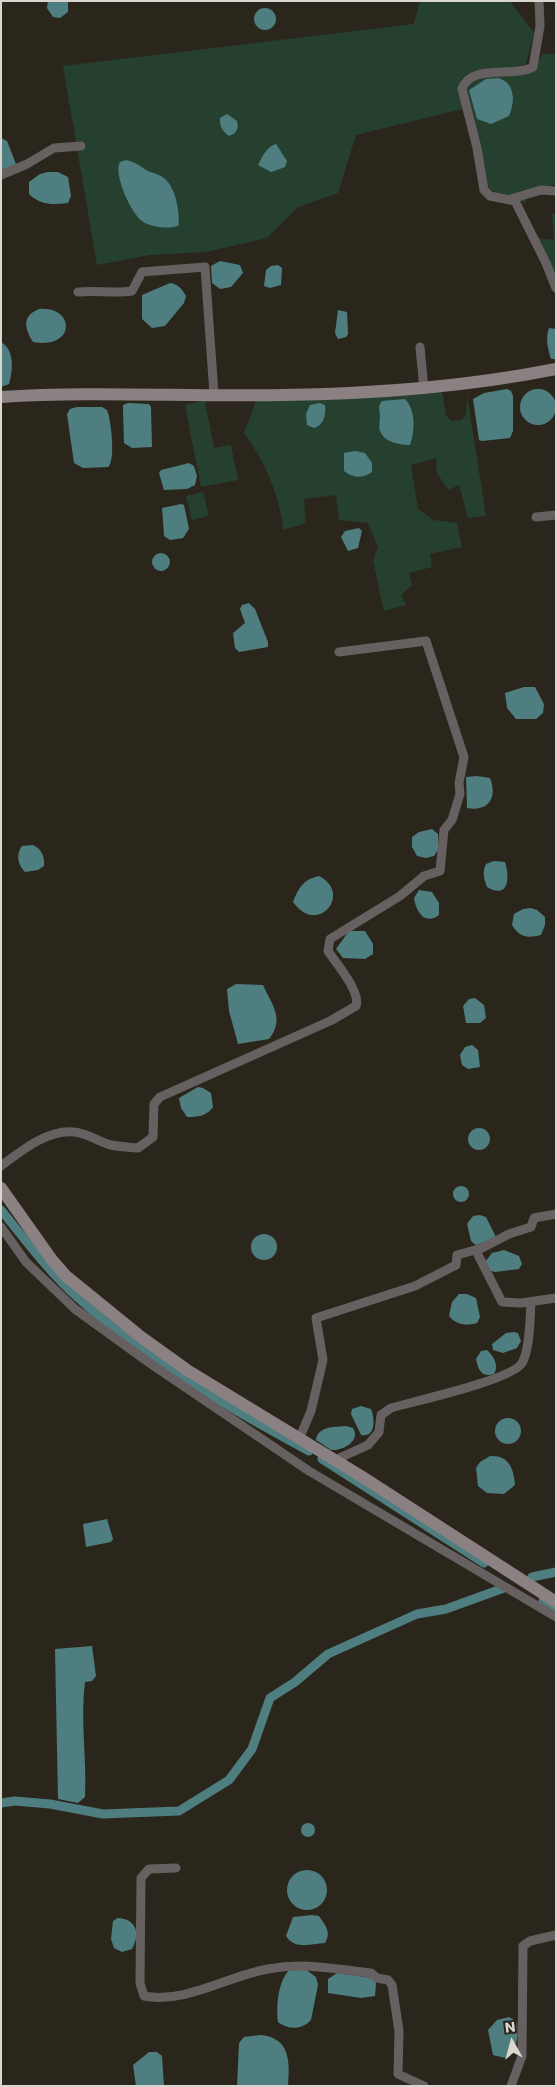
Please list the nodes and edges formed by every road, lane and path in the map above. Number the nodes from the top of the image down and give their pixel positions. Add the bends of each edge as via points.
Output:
1 (539, 1) edge
2 (81, 146) dead end
3 (1, 175) edge
4 (556, 191) edge
5 (510, 199) junction
6 (556, 288) edge
7 (78, 292) dead end
8 (420, 347) dead end
9 (556, 369) edge
10 (424, 389) junction
11 (214, 394) junction
12 (1, 397) edge
13 (556, 515) edge
14 (536, 517) dead end
15 (339, 652) dead end
16 (1, 1166) edge
17 (1, 1188) edge
18 (556, 1214) edge
19 (1, 1227) edge
20 (476, 1251) junction
21 (556, 1298) edge
22 (531, 1302) junction
23 (299, 1439) junction
24 (335, 1460) junction
25 (556, 1602) edge
26 (556, 1617) edge
27 (176, 1868) dead end
28 (556, 1935) edge
29 (424, 2086) edge
30 (511, 2086) edge

1 - 5 street via 540,26 533,67 517,72 480,74 470,78 462,90 484,190 490,196
2 - 3 street via 54,148
4 - 5 street via 541,190
5 - 6 street via 515,201 525,218
7 - 11 street via 113,294 132,291 142,272 205,267
8 - 10 street
9 - 10 street
10 - 11 street via 281,395
11 - 12 street
13 - 14 street
15 - 16 street via 426,641 464,757 460,794 452,820 444,830 440,872 424,876 400,896 330,939 328,951 350,984 357,999 356,1006 330,1021 160,1097 154,1104 152,1137 138,1148 110,1145 94,1136 65,1132 49,1136
17 - 23 street via 52,1260 86,1294 186,1370
18 - 20 street via 534,1218 530,1227
19 - 26 street via 26,1262 75,1309 151,1364 309,1471
20 - 22 street via 502,1302
20 - 23 street via 457,1255 456,1266 415,1286 316,1318 323,1360 311,1411
21 - 22 street
22 - 24 street via 525,1358 516,1370 472,1386 391,1408 381,1415 379,1432 368,1445
23 - 24 street
24 - 25 street
27 - 29 street via 149,1869 141,1878 140,1983 144,1996 155,1998 192,1992 265,1969 298,1964 371,1973 392,1985 399,2031 398,2074
28 - 30 street via 530,1941 523,1946 522,2056

